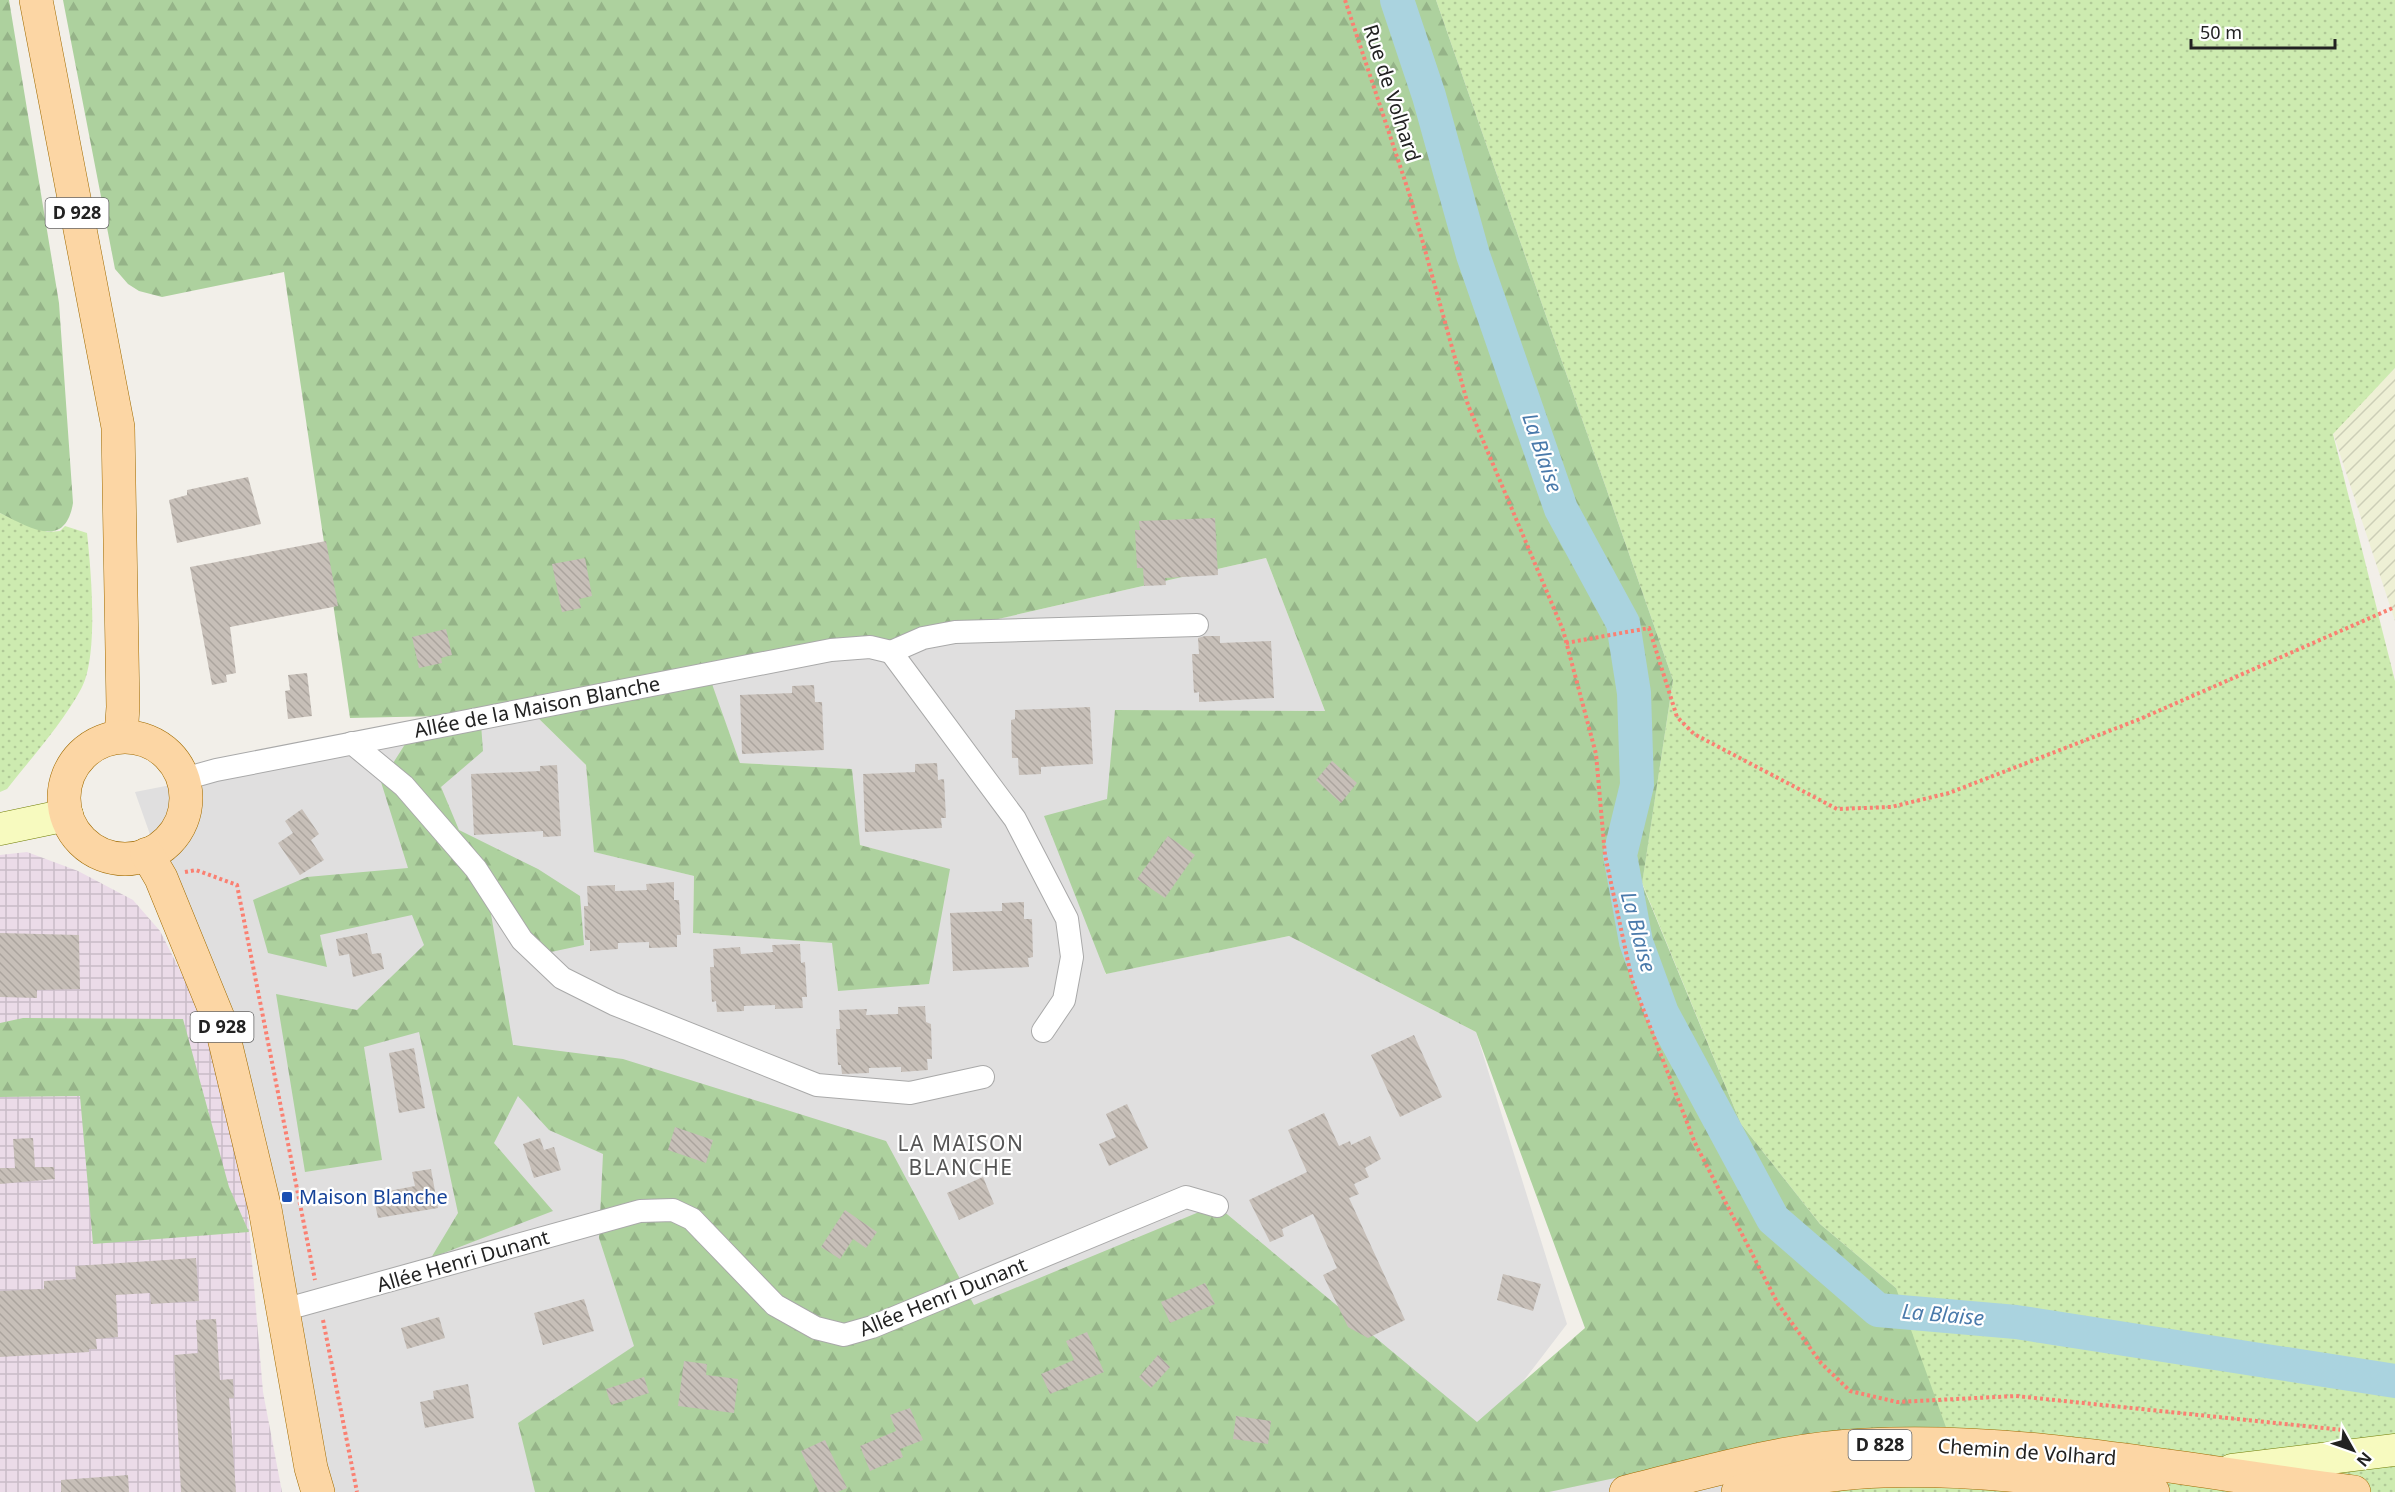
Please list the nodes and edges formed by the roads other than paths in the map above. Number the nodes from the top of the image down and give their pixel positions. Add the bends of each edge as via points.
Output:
1 (36, 0) edge
2 (1197, 625) dead end
3 (891, 652) junction
4 (121, 736) junction
5 (352, 743) junction
6 (184, 779) junction
7 (67, 815) junction
8 (0, 829) edge
9 (154, 866) junction
10 (1042, 1031) dead end
11 (983, 1077) dead end
12 (1217, 1206) dead end
13 (283, 1310) junction
14 (2387, 1450) edge
15 (2217, 1472) junction
16 (318, 1492) edge
17 (1626, 1492) edge
18 (1738, 1492) edge
19 (2153, 1492) edge
20 (2354, 1492) edge

1 - 4 main road, D 928 via 118,427
2 - 3 street via 955,632 923,638
3 - 5 street, Allée de la Maison Blanche via 870,647 831,650
3 - 10 street via 1015,819 1066,919 1072,957 1065,1000
4 - 6 main road via 160,747 175,761
4 - 7 main road via 87,749 75,763 64,797
5 - 6 street, Allée de la Maison Blanche
5 - 11 street via 404,786 476,869 522,940 562,978 614,1004 817,1085 910,1094
6 - 9 main road via 184,816
7 - 8 street
7 - 9 main road via 75,833 90,848
9 - 13 main road, D 928 via 221,1024 265,1209
12 - 13 street, Allée Henri Dunant via 1186,1197 872,1328 844,1335 816,1328 775,1305 692,1219 673,1210 640,1211
13 - 16 main road, D 928
14 - 15 street
15 - 17 main road, Chemin de Volhard / D 828 via 2008,1446 1865,1444 1753,1461
15 - 20 main road, D 828
18 - 19 main road, Chemin de Volhard / D 828 via 1818,1477 1882,1471 2021,1476

